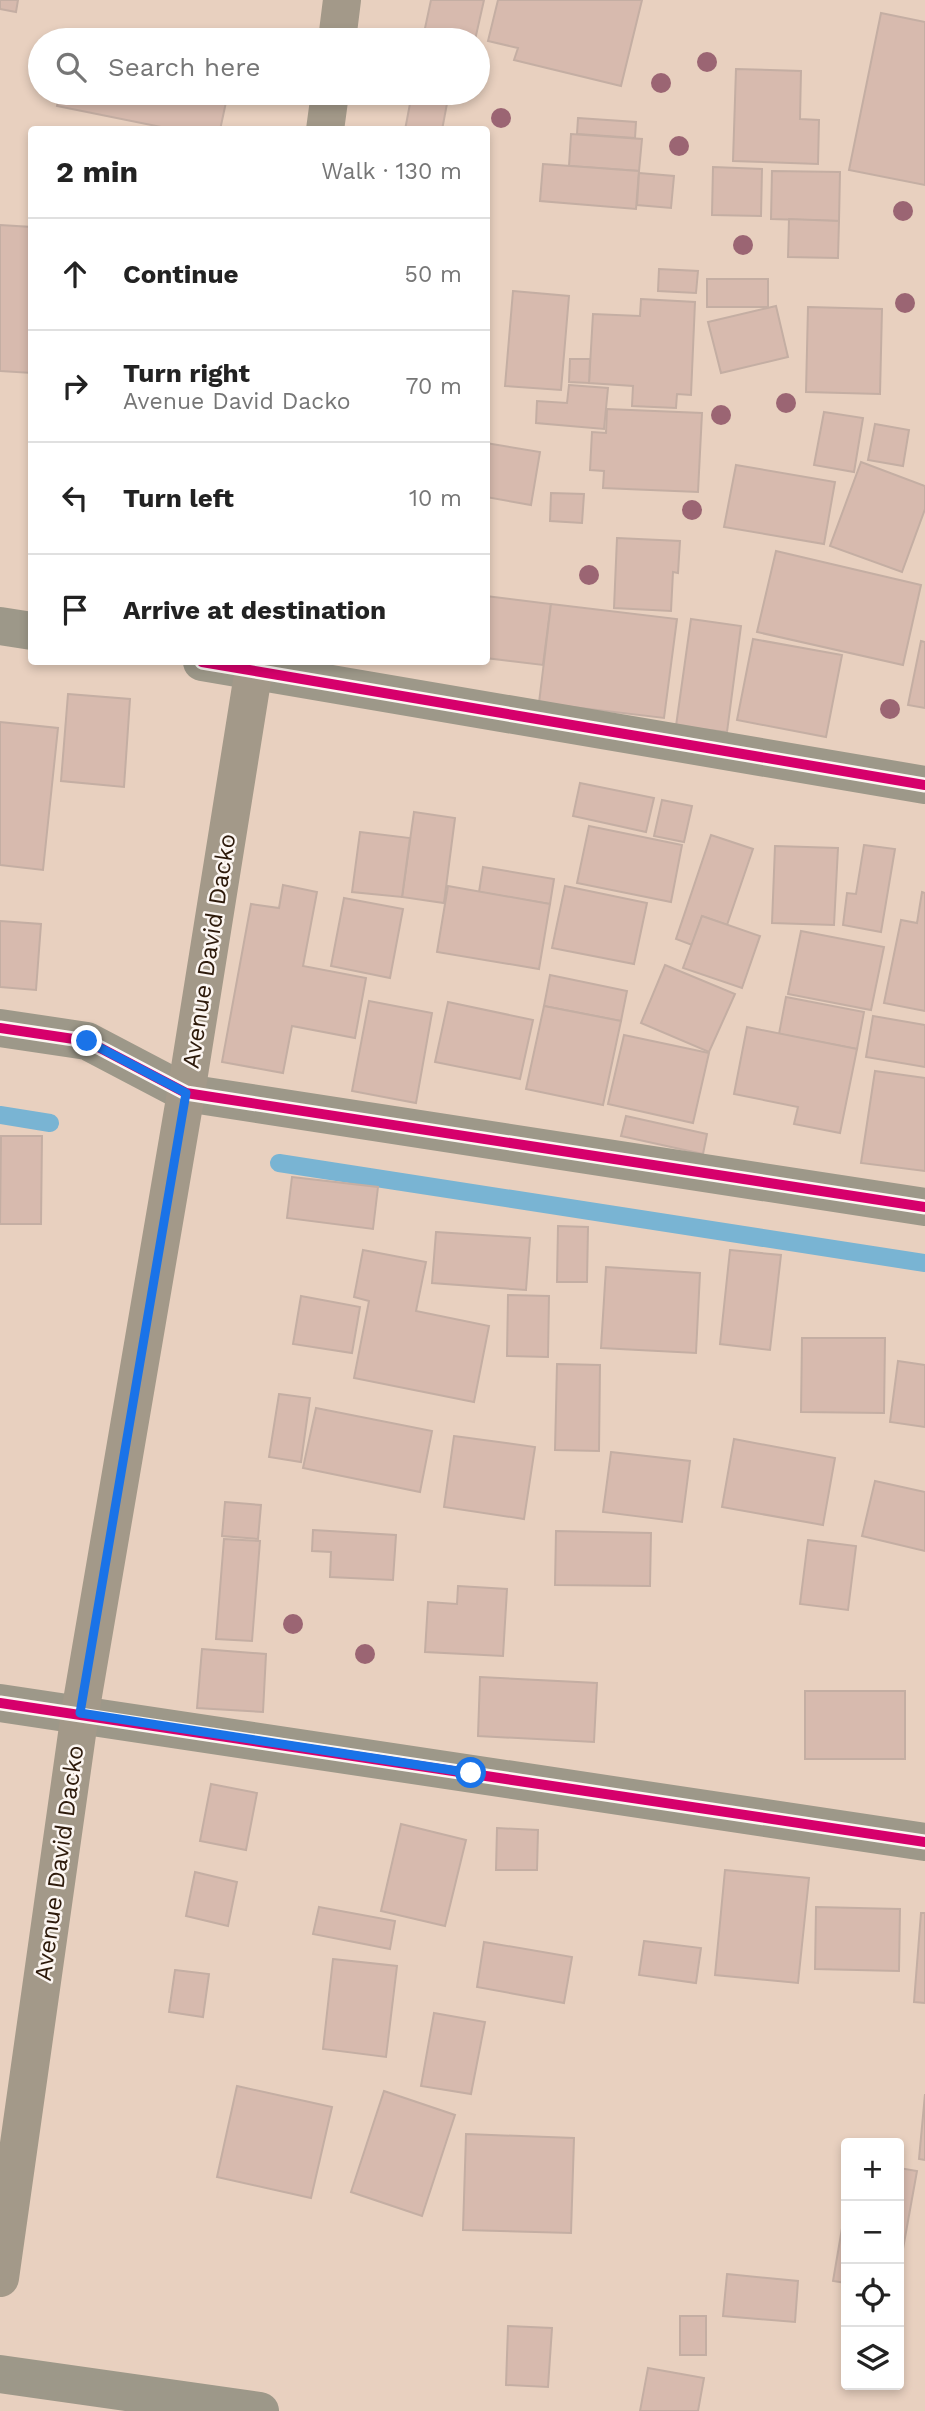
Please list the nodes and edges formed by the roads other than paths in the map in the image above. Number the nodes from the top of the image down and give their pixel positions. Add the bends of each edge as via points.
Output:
1 (342, 0) edge
2 (338, 28) edge
3 (328, 105) edge
4 (326, 126) edge
5 (0, 626) edge
6 (28, 630) edge
7 (255, 666) edge
8 (925, 785) edge
9 (0, 1028) edge
10 (186, 1093) junction
11 (925, 1207) edge
12 (0, 1703) edge
13 (80, 1713) junction
14 (925, 1842) edge
15 (0, 2278) edge
16 (0, 2374) edge
17 (260, 2411) edge

1 - 2 main road
3 - 4 main road
5 - 6 street
7 - 8 street
7 - 10 main road, Avenue David Dacko
9 - 10 street via 87,1041
10 - 11 street
10 - 13 main road, Avenue David Dacko
12 - 13 street
13 - 14 street
13 - 15 main road, Avenue David Dacko
16 - 17 street

